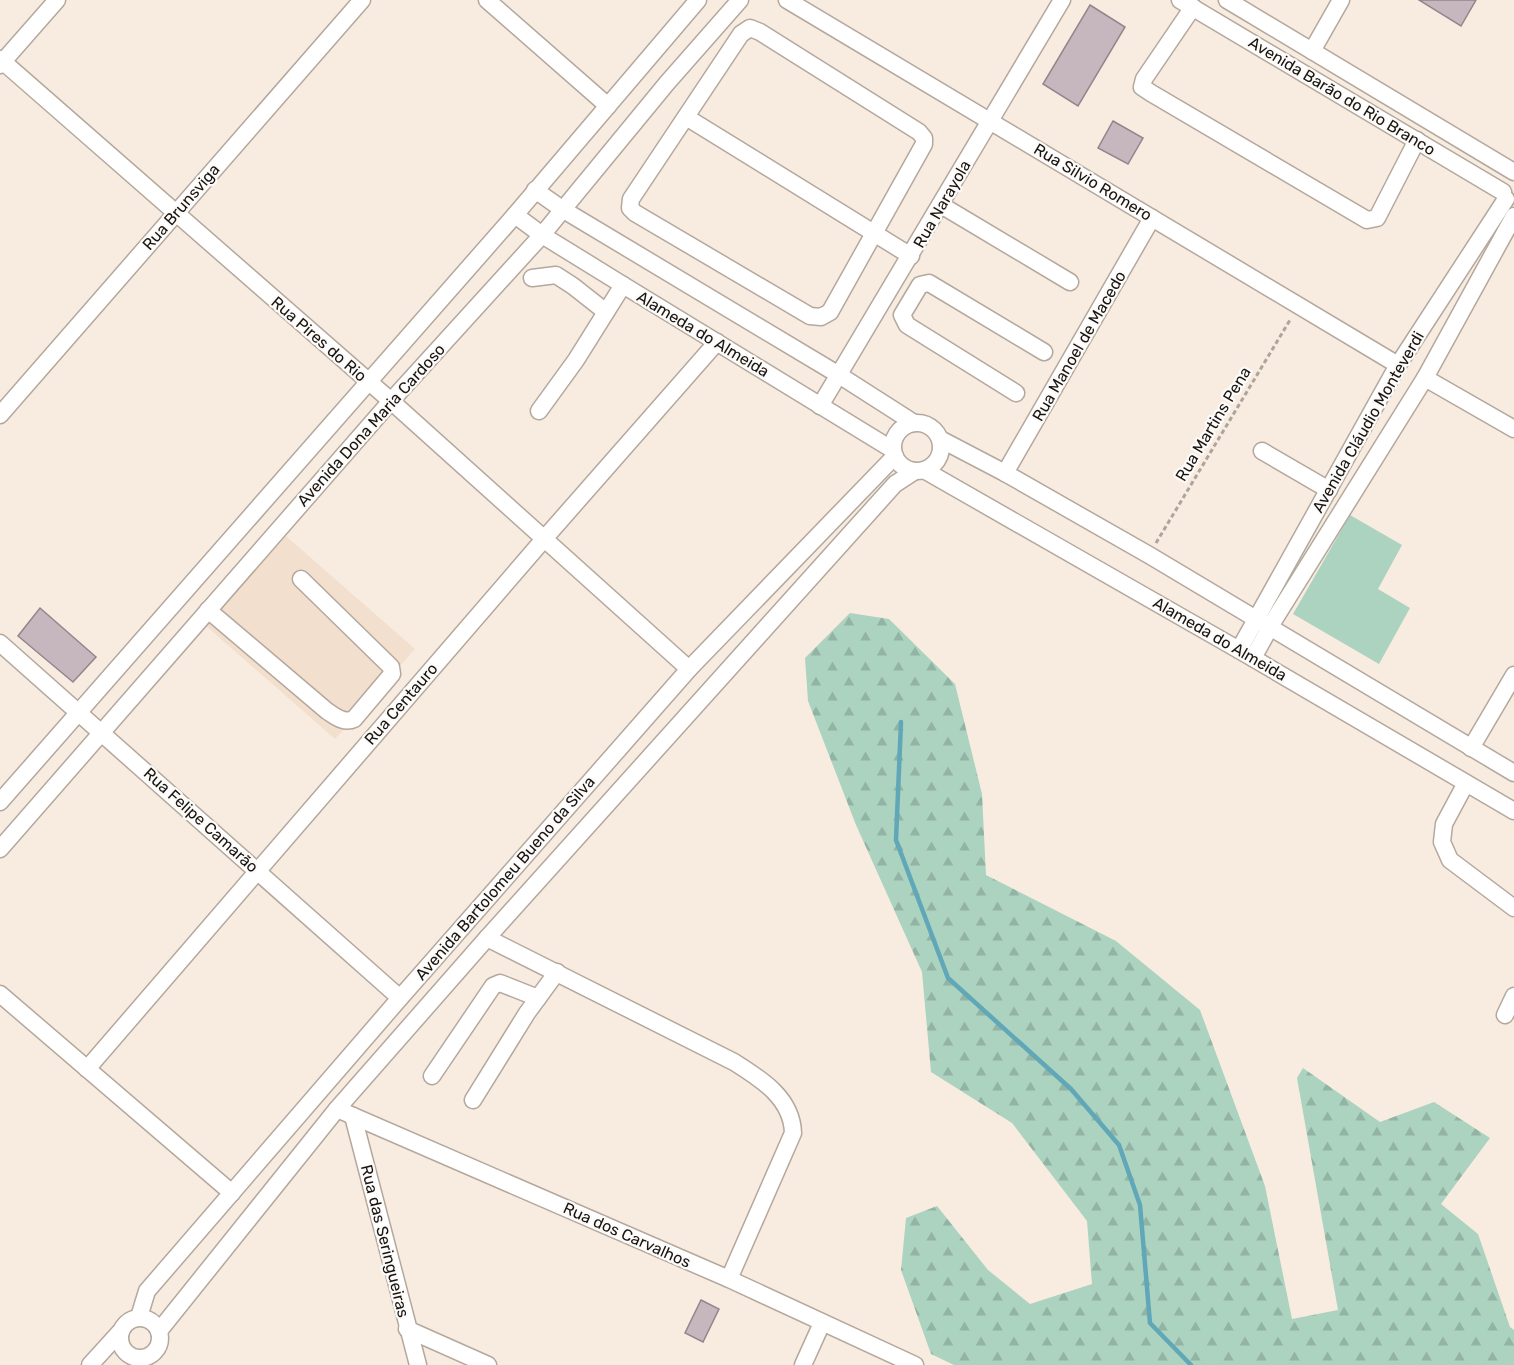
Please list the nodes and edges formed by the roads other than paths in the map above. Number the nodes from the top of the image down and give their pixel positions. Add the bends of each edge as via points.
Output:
1 (57, 0) edge
2 (362, 0) edge
3 (488, 0) edge
4 (698, 0) edge
5 (740, 0) edge
6 (787, 0) edge
7 (1062, 0) edge
8 (1227, 0) edge
9 (1341, 0) edge
10 (1187, 4) edge
11 (1312, 51) junction
12 (1, 62) edge
13 (608, 106) junction
14 (686, 117) junction
15 (990, 121) junction
16 (1417, 140) junction
17 (1514, 172) edge
18 (536, 190) junction
19 (1508, 199) edge
20 (941, 205) junction
21 (562, 210) junction
22 (176, 213) junction
23 (515, 215) junction
24 (1514, 216) edge
25 (1152, 218) junction
26 (873, 234) junction
27 (542, 235) junction
28 (911, 256) junction
29 (532, 278) dead end
30 (1070, 282) dead end
31 (623, 285) junction
32 (892, 288) junction
33 (912, 299) junction
34 (606, 312) junction
35 (717, 342) junction
36 (1044, 352) dead end
37 (1398, 365) junction
38 (839, 375) junction
39 (1425, 378) junction
40 (368, 381) junction
41 (1016, 393) dead end
42 (390, 401) junction
43 (820, 406) junction
44 (539, 411) dead end
45 (0, 415) edge
46 (914, 423) junction
47 (1514, 429) edge
48 (940, 439) junction
49 (1262, 451) dead end
50 (894, 453) junction
51 (920, 471) junction
52 (1005, 473) junction
53 (1329, 490) junction
54 (544, 539) junction
55 (300, 579) dead end
56 (208, 610) junction
57 (1263, 624) junction
58 (0, 643) edge
59 (1246, 654) junction
60 (689, 669) junction
61 (1514, 675) edge
62 (79, 712) junction
63 (102, 732) junction
64 (1471, 748) junction
65 (1514, 773) edge
66 (1466, 783) junction
67 (0, 802) edge
68 (1514, 811) edge
69 (0, 849) edge
70 (258, 870) junction
71 (1514, 908) edge
72 (487, 938) junction
73 (557, 972) junction
74 (0, 994) edge
75 (1514, 996) edge
76 (400, 998) junction
77 (538, 998) junction
78 (1505, 1015) dead end
79 (87, 1069) junction
80 (432, 1076) dead end
81 (473, 1100) dead end
82 (337, 1108) junction
83 (353, 1116) junction
84 (232, 1193) junction
85 (729, 1279) junction
86 (139, 1317) junction
87 (822, 1323) junction
88 (407, 1329) junction
89 (159, 1331) junction
90 (120, 1332) junction
91 (143, 1361) edge
92 (90, 1365) edge
93 (418, 1365) edge
94 (488, 1365) edge
95 (803, 1365) edge
96 (915, 1365) edge

1 - 12 street
2 - 22 street, Rua Brunsviga
3 - 13 street
4 - 13 street, Avenida Dona Maria Cardoso
5 - 21 street, Avenida Dona Maria Cardoso
6 - 15 street, Rua Silvio Romero
7 - 15 street, Rua Narayola
8 - 11 street, Avenida Barão do Rio Branco
9 - 11 street
10 - 16 street, Avenida Barão do Rio Branco
10 - 16 street via 1144,79 1142,87 1151,93 1367,220 1377,218
11 - 17 street, Avenida Barão do Rio Branco
12 - 22 street, Rua Pires do Rio
13 - 18 street, Avenida Dona Maria Cardoso
14 - 26 street
14 - 26 street via 745,30 754,29 770,38 924,138
14 - 26 street via 630,199 634,213 816,317 830,312
15 - 20 street, Rua Narayola
15 - 25 street, Rua Silvio Romero
16 - 19 street, Avenida Barão do Rio Branco
17 - 19 street, Avenida Cláudio Monteverdi via 1506,180
18 - 21 street
18 - 23 street, Avenida Dona Maria Cardoso
19 - 37 street, Avenida Cláudio Monteverdi
20 - 28 street, Rua Narayola
20 - 30 street
21 - 27 street, Avenida Dona Maria Cardoso
21 - 38 street
22 - 40 street, Rua Pires do Rio
22 - 45 street, Rua Brunsviga
23 - 27 street, Alameda do Almeida
23 - 40 street, Avenida Dona Maria Cardoso
24 - 39 street, Avenida Cláudio Monteverdi
25 - 37 street, Rua Silvio Romero
25 - 52 street, Rua Manoel de Macedo
26 - 28 street
27 - 31 street, Alameda do Almeida
27 - 42 street, Avenida Dona Maria Cardoso
28 - 32 street, Rua Narayola
29 - 34 street via 556,275
31 - 34 street
31 - 35 street, Alameda do Almeida
32 - 33 street
32 - 38 street, Rua Narayola
33 - 36 street via 920,285 929,282
33 - 41 street via 902,315 908,325
34 - 44 street
35 - 43 street, Alameda do Almeida
35 - 54 street, Rua Centauro
37 - 53 street, Avenida Cláudio Monteverdi
38 - 43 street, Rua Narayola
38 - 46 street
39 - 47 street
39 - 57 street, Avenida Cláudio Monteverdi
40 - 42 street, Rua Pires do Rio
40 - 62 street, Avenida Dona Maria Cardoso
42 - 54 street, Rua Pires do Rio
42 - 56 street, Avenida Dona Maria Cardoso
43 - 50 street, Alameda do Almeida
46 - 48 street via 930,427
46 - 50 street via 903,427 895,437
48 - 51 street via 941,452 935,464
48 - 52 street, Alameda do Almeida
49 - 53 street
50 - 51 street via 903,467
50 - 60 street, Avenida Bartolomeu Bueno da Silva
51 - 59 street, Alameda do Almeida
51 - 72 street, Avenida Bartolomeu Bueno da Silva via 895,484
52 - 57 street, Alameda do Almeida
53 - 57 street, Avenida Cláudio Monteverdi
54 - 60 street, Rua Pires do Rio
54 - 70 street, Rua Centauro
55 - 56 street via 391,667 392,674 350,721 327,711
56 - 63 street, Avenida Dona Maria Cardoso
57 - 59 street, Avenida Cláudio Monteverdi
57 - 64 street, Alameda do Almeida
58 - 62 street, Rua Felipe Camarão
59 - 66 street, Alameda do Almeida
60 - 76 street, Avenida Bartolomeu Bueno da Silva
61 - 64 street
62 - 63 street, Rua Felipe Camarão
62 - 67 street, Avenida Dona Maria Cardoso
63 - 69 street, Avenida Dona Maria Cardoso
63 - 70 street, Rua Felipe Camarão
64 - 65 street, Alameda do Almeida
66 - 68 street, Alameda do Almeida
66 - 71 street via 1444,824 1442,842 1450,860
70 - 76 street, Rua Felipe Camarão
70 - 79 street, Rua Centauro
72 - 73 street
72 - 82 street, Avenida Bartolomeu Bueno da Silva
73 - 77 street
73 - 85 street via 734,1062 774,1090 786,1105 793,1132
74 - 79 street
75 - 78 street
76 - 84 street, Avenida Bartolomeu Bueno da Silva
77 - 80 street via 500,984 493,986
77 - 81 street
79 - 84 street
82 - 83 street, Rua dos Carvalhos
82 - 89 street, Avenida Bartolomeu Bueno da Silva
83 - 85 street, Rua dos Carvalhos
83 - 88 street, Rua das Seringueiras
84 - 86 street, Avenida Bartolomeu Bueno da Silva via 147,1291
85 - 87 street, Rua dos Carvalhos
86 - 89 street via 151,1321
86 - 90 street via 128,1321
87 - 95 street
87 - 96 street, Rua dos Carvalhos
88 - 93 street, Rua das Seringueiras
88 - 94 street
89 - 91 street, Avenida Bartolomeu Bueno da Silva via 159,1345
90 - 91 street, Avenida Bartolomeu Bueno da Silva via 121,1345 130,1356
90 - 92 street

